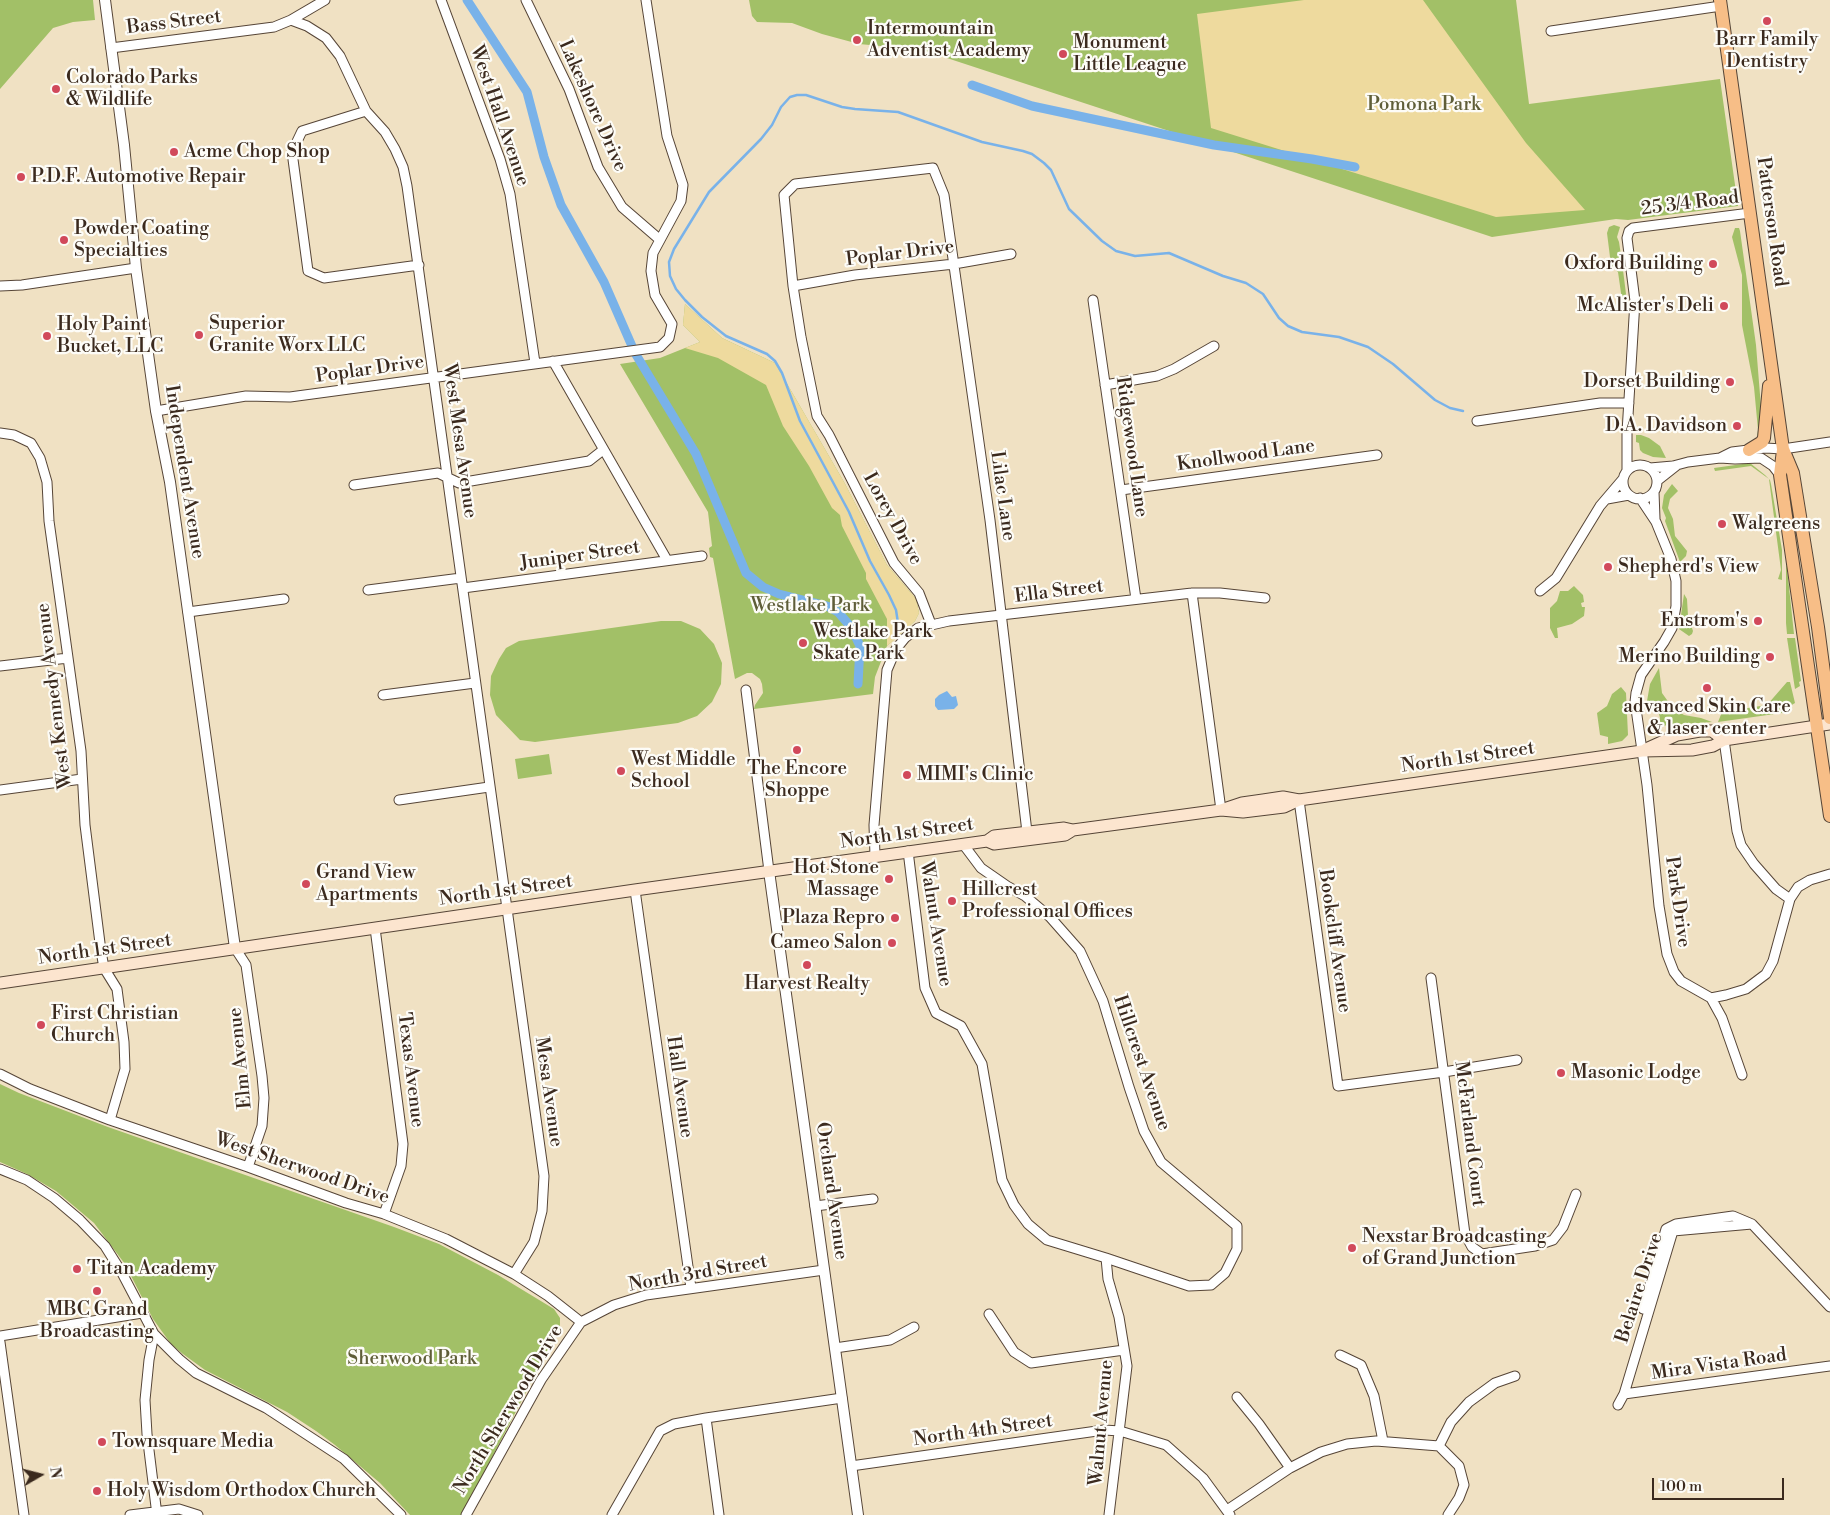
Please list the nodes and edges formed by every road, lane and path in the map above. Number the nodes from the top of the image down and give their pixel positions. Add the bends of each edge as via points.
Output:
1 (105, 0) edge
2 (325, 0) edge
3 (441, 0) edge
4 (526, 0) edge
5 (646, 0) edge
6 (1721, 3) edge
7 (291, 20) junction
8 (1551, 31) dead end
9 (111, 48) junction
10 (366, 111) junction
11 (933, 168) joint
12 (1750, 212) junction
13 (659, 239) junction
14 (1011, 254) dead end
15 (954, 264) junction
16 (419, 265) junction
17 (136, 268) junction
18 (0, 286) edge
19 (793, 286) junction
20 (1093, 300) dead end
21 (1214, 346) dead end
22 (553, 361) junction
23 (1771, 361) junction
24 (535, 363) junction
25 (434, 377) junction
26 (1105, 385) junction
27 (1628, 403) junction
28 (156, 411) junction
29 (1477, 421) dead end
30 (0, 433) edge
31 (1830, 442) edge
32 (1628, 446) junction
33 (1783, 449) junction
34 (604, 450) junction
35 (1749, 450) junction
36 (1377, 455) dead end
37 (1720, 458) junction
38 (1639, 465) junction
39 (1677, 466) junction
40 (1650, 468) junction
41 (1625, 475) junction
42 (1780, 475) junction
43 (448, 477) junction
44 (1657, 482) junction
45 (354, 484) dead end
46 (1120, 490) junction
47 (1654, 492) junction
48 (1630, 495) junction
49 (1640, 498) junction
50 (1607, 499) junction
51 (1656, 522) junction
52 (702, 556) dead end
53 (666, 560) junction
54 (461, 578) junction
55 (462, 588) junction
56 (368, 590) dead end
57 (1540, 591) dead end
58 (1192, 593) junction
59 (1265, 598) dead end
60 (284, 599) dead end
61 (1136, 599) junction
62 (188, 612) junction
63 (1002, 615) junction
64 (931, 624) junction
65 (68, 658) junction
66 (0, 666) edge
67 (476, 683) junction
68 (746, 690) dead end
69 (383, 695) dead end
70 (1830, 718) edge
71 (1830, 724) edge
72 (1817, 726) junction
73 (1724, 740) junction
74 (1642, 751) junction
75 (82, 779) junction
76 (490, 787) junction
77 (0, 790) edge
78 (399, 800) dead end
79 (1299, 800) junction
80 (1221, 810) junction
81 (1830, 816) edge
82 (1073, 830) junction
83 (1027, 832) junction
84 (987, 841) junction
85 (963, 844) junction
86 (908, 851) junction
87 (875, 856) junction
88 (769, 871) junction
89 (1830, 874) edge
90 (635, 890) junction
91 (1790, 899) junction
92 (506, 909) junction
93 (375, 928) junction
94 (235, 948) junction
95 (104, 968) junction
96 (1430, 978) dead end
97 (0, 983) edge
98 (1711, 998) junction
99 (1517, 1060) dead end
100 (1444, 1072) junction
101 (0, 1074) edge
102 (1742, 1074) dead end
103 (110, 1120) junction
104 (248, 1167) junction
105 (0, 1169) edge
106 (1576, 1194) dead end
107 (874, 1199) dead end
108 (815, 1206) junction
109 (384, 1214) junction
110 (1106, 1258) junction
111 (824, 1270) junction
112 (514, 1274) junction
113 (691, 1288) junction
114 (1830, 1307) edge
115 (142, 1314) junction
116 (989, 1314) dead end
117 (581, 1322) junction
118 (914, 1327) dead end
119 (154, 1334) junction
120 (0, 1336) edge
121 (0, 1342) edge
122 (835, 1348) junction
123 (1124, 1350) junction
124 (1340, 1354) dead end
125 (1830, 1366) edge
126 (1515, 1376) dead end
127 (1624, 1394) junction
128 (1236, 1397) dead end
129 (842, 1398) junction
130 (1618, 1405) dead end
131 (706, 1418) junction
132 (1120, 1430) junction
133 (1383, 1441) junction
134 (1438, 1446) junction
135 (851, 1466) junction
136 (1290, 1468) junction
137 (157, 1513) edge
138 (1229, 1513) edge
139 (24, 1515) edge
140 (130, 1515) edge
141 (198, 1515) edge
142 (401, 1515) edge
143 (466, 1515) edge
144 (612, 1515) edge
145 (719, 1515) edge
146 (858, 1515) edge
147 (1109, 1515) edge
148 (1448, 1515) edge

1 - 9 street, Independent Avenue
2 - 7 street, Bass Street
3 - 24 street, West Hall Avenue via 510,194
4 - 13 street, Lakeshore Drive via 569,89 598,167 622,207
5 - 13 street, Poplar Drive via 667,136 683,185 681,201
6 - 8 street
6 - 12 main road, Patterson Road
7 - 9 street, Bass Street via 274,27
7 - 10 street, West Mesa Avenue via 326,38 340,56
9 - 17 street, Independent Avenue
10 - 16 street, West Mesa Avenue via 385,132 403,167
10 - 16 street via 302,131 292,152 308,271 324,278
11 - 15 street, Lilac Lane via 944,195
11 - 19 street, Lorey Drive via 795,184 784,195
12 - 23 main road, Patterson Road
12 - 27 street, 25 3/4 Road via 1629,231 1627,238 1635,301
13 - 22 street, Poplar Drive via 651,271 655,295 672,324 669,338 660,347
14 - 15 street, Poplar Drive
15 - 19 street, Poplar Drive via 855,275
15 - 63 street, Lilac Lane
16 - 25 street, West Mesa Avenue
17 - 18 street
17 - 28 street, Independent Avenue
19 - 64 street, Lorey Drive via 818,416 894,563 919,593
20 - 26 street, Ridgewood Lane
21 - 26 street via 1157,376
22 - 24 street, Poplar Drive
22 - 34 street
23 - 33 main road, Patterson Road
23 - 35 main road via 1764,438
24 - 25 street, Poplar Drive
25 - 28 street, Poplar Drive via 290,397 246,396
25 - 43 street, West Mesa Avenue
26 - 46 street, Ridgewood Lane
27 - 29 street via 1600,403
27 - 32 street
28 - 62 street, Independent Avenue via 170,482
30 - 65 street, West Kennedy Avenue via 31,443 40,458 47,482
31 - 33 street
32 - 38 street
32 - 41 street
33 - 35 street
33 - 42 main road, Patterson Road
33 - 70 main road, Patterson Road via 1793,474
34 - 43 street via 589,461 561,466 459,483
34 - 53 street
35 - 37 street via 1732,452
36 - 46 street, Knollwood Lane
37 - 39 street
37 - 42 street via 1761,458
38 - 40 street
38 - 41 street
39 - 40 street
39 - 44 street
40 - 44 street
41 - 48 street via 1624,485
41 - 50 street
42 - 72 main road, Patterson Road
43 - 45 street via 438,474
43 - 54 street, West Mesa Avenue
44 - 47 street
46 - 61 street, Ridgewood Lane
47 - 49 street
47 - 51 street
48 - 49 street
48 - 50 street
49 - 51 street
50 - 57 street via 1556,578
51 - 74 street, Park Drive via 1671,559 1676,581 1676,606 1672,628 1641,675 1636,694
52 - 53 street, Juniper Street
53 - 55 street, Juniper Street
54 - 55 street, West Mesa Avenue
54 - 56 street
55 - 67 street, West Mesa Avenue
58 - 59 street, Ella Street
58 - 61 street, Ella Street
58 - 80 street
60 - 62 street
61 - 63 street, Ella Street
62 - 94 street, Independent Avenue
63 - 64 street, Ella Street
63 - 83 street, Lilac Lane
64 - 87 street via 918,628 905,638 887,670 874,825
65 - 66 street
65 - 75 street, West Kennedy Avenue
67 - 69 street
67 - 76 street, West Mesa Avenue
68 - 88 street
71 - 72 main road, North 1st Street
72 - 73 main road, North 1st Street
72 - 81 main road, Patterson Road
73 - 74 main road, North 1st Street via 1714,746 1692,750
73 - 74 main road, North 1st Street via 1712,731 1700,731 1677,735
73 - 91 street via 1741,845 1776,889
74 - 79 main road, North 1st Street
74 - 98 street, Park Drive via 1667,954 1681,981
75 - 77 street
75 - 95 street, West Kennedy Avenue
76 - 78 street
76 - 92 street, West Mesa Avenue
79 - 80 main road, North 1st Street via 1284,807 1243,812
79 - 100 street, Bookcliff Avenue via 1338,1086
80 - 82 main road, North 1st Street
82 - 83 main road, North 1st Street
82 - 84 main road, North 1st Street via 1065,835 994,844
83 - 84 main road, North 1st Street via 994,836
84 - 85 main road, North 1st Street
85 - 86 main road, North 1st Street
85 - 110 street, Hillcrest Avenue via 981,868 1025,896 1050,917 1080,951 1104,1001 1144,1131 1161,1162 1237,1226 1237,1249 1225,1273 1211,1285 1189,1286
86 - 87 main road, North 1st Street
86 - 110 street, Walnut Avenue via 926,988 936,1013 961,1026 982,1064 1002,1180 1014,1205 1028,1224 1047,1240
87 - 88 main road, North 1st Street
88 - 90 main road, North 1st Street
88 - 108 street, Orchard Avenue
89 - 91 street via 1798,887
90 - 92 main road, North 1st Street
90 - 113 street, Hall Avenue
91 - 98 street via 1773,961 1766,974 1746,988
92 - 93 main road, North 1st Street
92 - 112 street, Mesa Avenue via 544,1176 542,1210 534,1242
93 - 94 main road, North 1st Street
93 - 109 street, Texas Avenue via 403,1144 401,1166
94 - 95 main road, North 1st Street
94 - 104 street, Elm Avenue via 246,965 264,1098 262,1126
95 - 97 main road, North 1st Street
95 - 103 street via 117,989 124,1042 125,1068
96 - 100 street, McFarland Court
98 - 102 street via 1722,1018
99 - 100 street
100 - 106 street, McFarland Court via 1465,1234 1472,1247 1482,1254 1553,1240 1563,1227
101 - 103 street, West Sherwood Drive
103 - 104 street, West Sherwood Drive
104 - 109 street, West Sherwood Drive
105 - 115 street via 27,1180 80,1220 105,1246
107 - 108 street
108 - 111 street, Orchard Avenue
109 - 112 street, West Sherwood Drive via 446,1239
110 - 123 street, Walnut Avenue
111 - 113 street, North 3rd Street
111 - 122 street, Orchard Avenue
112 - 117 street, West Sherwood Drive
113 - 117 street, North 3rd Street via 646,1295 614,1305
114 - 127 street, Belaire Drive via 1752,1224 1673,1231
115 - 119 street
115 - 120 street
116 - 123 street via 1014,1352 1030,1363
117 - 143 street, North Sherwood Drive via 541,1380
118 - 122 street via 890,1340
119 - 137 street via 145,1400
119 - 142 street via 196,1373 266,1408 344,1459
121 - 139 street
122 - 129 street, Orchard Avenue
123 - 132 street, Walnut Avenue via 1127,1366
124 - 133 street via 1361,1365 1374,1396
125 - 127 street, Mira Vista Road
126 - 134 street via 1495,1383 1469,1402 1451,1422
127 - 130 street
128 - 136 street via 1260,1424
129 - 131 street
129 - 135 street, Orchard Avenue
131 - 144 street via 674,1424 660,1431
131 - 145 street
132 - 135 street, North 4th Street
132 - 138 street via 1166,1445 1203,1478
132 - 147 street, Walnut Avenue
133 - 134 street
133 - 136 street via 1347,1444 1321,1452
134 - 148 street via 1459,1466 1464,1485
135 - 146 street, Orchard Avenue
136 - 138 street
137 - 140 street
137 - 141 street via 179,1509

